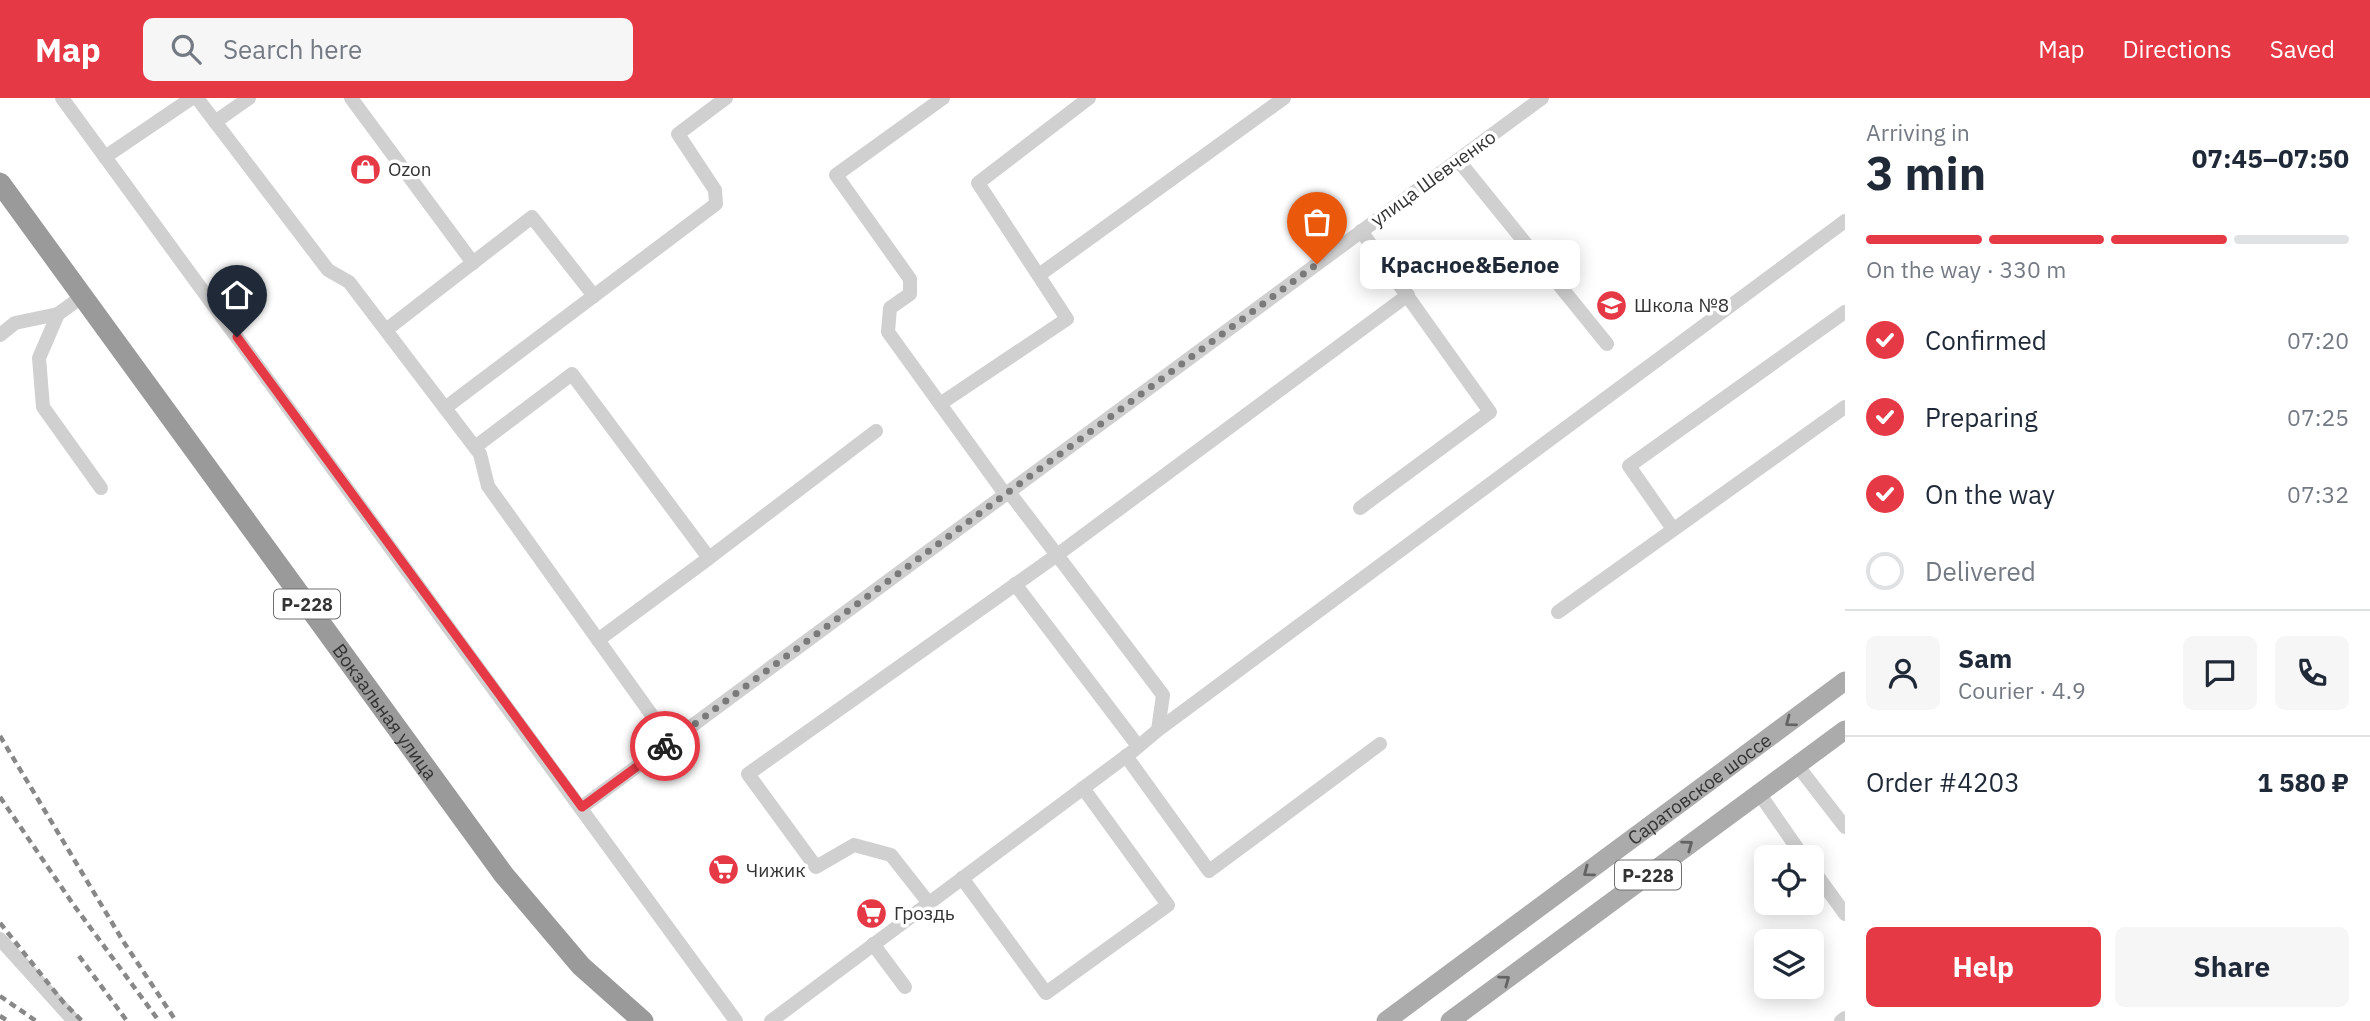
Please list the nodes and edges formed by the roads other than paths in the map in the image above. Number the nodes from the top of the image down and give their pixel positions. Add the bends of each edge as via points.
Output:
1 (62, 98) edge
2 (194, 98) edge
3 (249, 98) edge
4 (351, 98) edge
5 (726, 98) edge
6 (943, 98) edge
7 (1089, 98) edge
8 (1284, 98) edge
9 (1542, 98) edge
10 (215, 122) junction
11 (105, 157) junction
12 (1458, 160) junction
13 (0, 183) edge
14 (1845, 222) edge
15 (1361, 231) junction
16 (473, 263) junction
17 (1039, 275) junction
18 (1408, 295) junction
19 (83, 296) junction
20 (594, 296) junction
21 (1845, 312) edge
22 (58, 314) junction
23 (386, 330) junction
24 (0, 335) edge
25 (1607, 344) dead end
26 (940, 404) junction
27 (1845, 407) edge
28 (445, 408) junction
29 (876, 432) dead end
30 (475, 447) junction
31 (101, 488) dead end
32 (1007, 493) junction
33 (1360, 508) dead end
34 (1673, 529) junction
35 (1057, 555) junction
36 (709, 558) junction
37 (1015, 584) junction
38 (1558, 612) dead end
39 (598, 640) junction
40 (1845, 681) edge
41 (1158, 730) junction
42 (1845, 730) edge
43 (671, 742) junction
44 (1380, 744) dead end
45 (1138, 746) junction
46 (1126, 756) junction
47 (1797, 765) junction
48 (1083, 788) junction
49 (1759, 793) junction
50 (582, 807) junction
51 (1845, 827) edge
52 (1795, 845) edge
53 (962, 878) junction
54 (1824, 885) edge
55 (928, 902) junction
56 (1845, 914) edge
57 (0, 939) edge
58 (873, 944) junction
59 (905, 987) dead end
60 (634, 1017) edge
61 (74, 1021) edge
62 (736, 1021) edge
63 (771, 1021) edge
64 (1386, 1021) edge
65 (1450, 1021) edge

1 - 11 street
2 - 10 street
2 - 11 street
3 - 10 street
4 - 16 street
5 - 20 street via 678,135 715,190 716,204
6 - 26 street via 836,175 910,279 909,294 890,308 888,332
7 - 17 street via 978,183
8 - 17 street
9 - 12 street, улица Шевченко
10 - 23 street via 328,270 349,282
11 - 50 street
12 - 15 street, улица Шевченко
12 - 25 street
13 - 19 highway, Вокзальная улица / Р-228
14 - 41 street
15 - 18 street
15 - 32 street, улица Шевченко
16 - 20 street via 532,217
16 - 23 street
17 - 26 street via 1067,318
18 - 33 street via 1490,412
18 - 35 street
19 - 22 street
19 - 60 highway, Вокзальная улица / Р-228 via 504,875 581,966
20 - 28 street
21 - 34 street via 1629,466
22 - 24 street via 15,323
22 - 31 street via 39,358 43,407
23 - 28 street
26 - 32 street
27 - 34 street
28 - 30 street
29 - 36 street
30 - 36 street via 572,374
30 - 39 street via 488,486
32 - 35 street
32 - 43 street, улица Шевченко
34 - 38 street
35 - 37 street
35 - 41 street via 1163,695
36 - 39 street
37 - 45 street
37 - 55 street via 748,774 816,867 854,845 891,855
39 - 43 street
40 -> 64 main road, Саратовское шоссе
41 - 45 street
42 - 47 main road, Саратовское шоссе / Р-228
43 - 50 street, улица Шевченко
44 - 46 street via 1209,871
45 - 46 street
46 - 48 street
47 - 49 main road, Саратовское шоссе / Р-228
47 - 51 street
48 - 53 street
48 - 53 street via 1168,905 1046,993
49 - 52 street
65 -> 49 main road, Саратовское шоссе / Р-228
50 - 62 street
53 - 55 street
54 - 56 street
55 - 58 street
57 - 61 street
58 - 59 street
58 - 63 street

